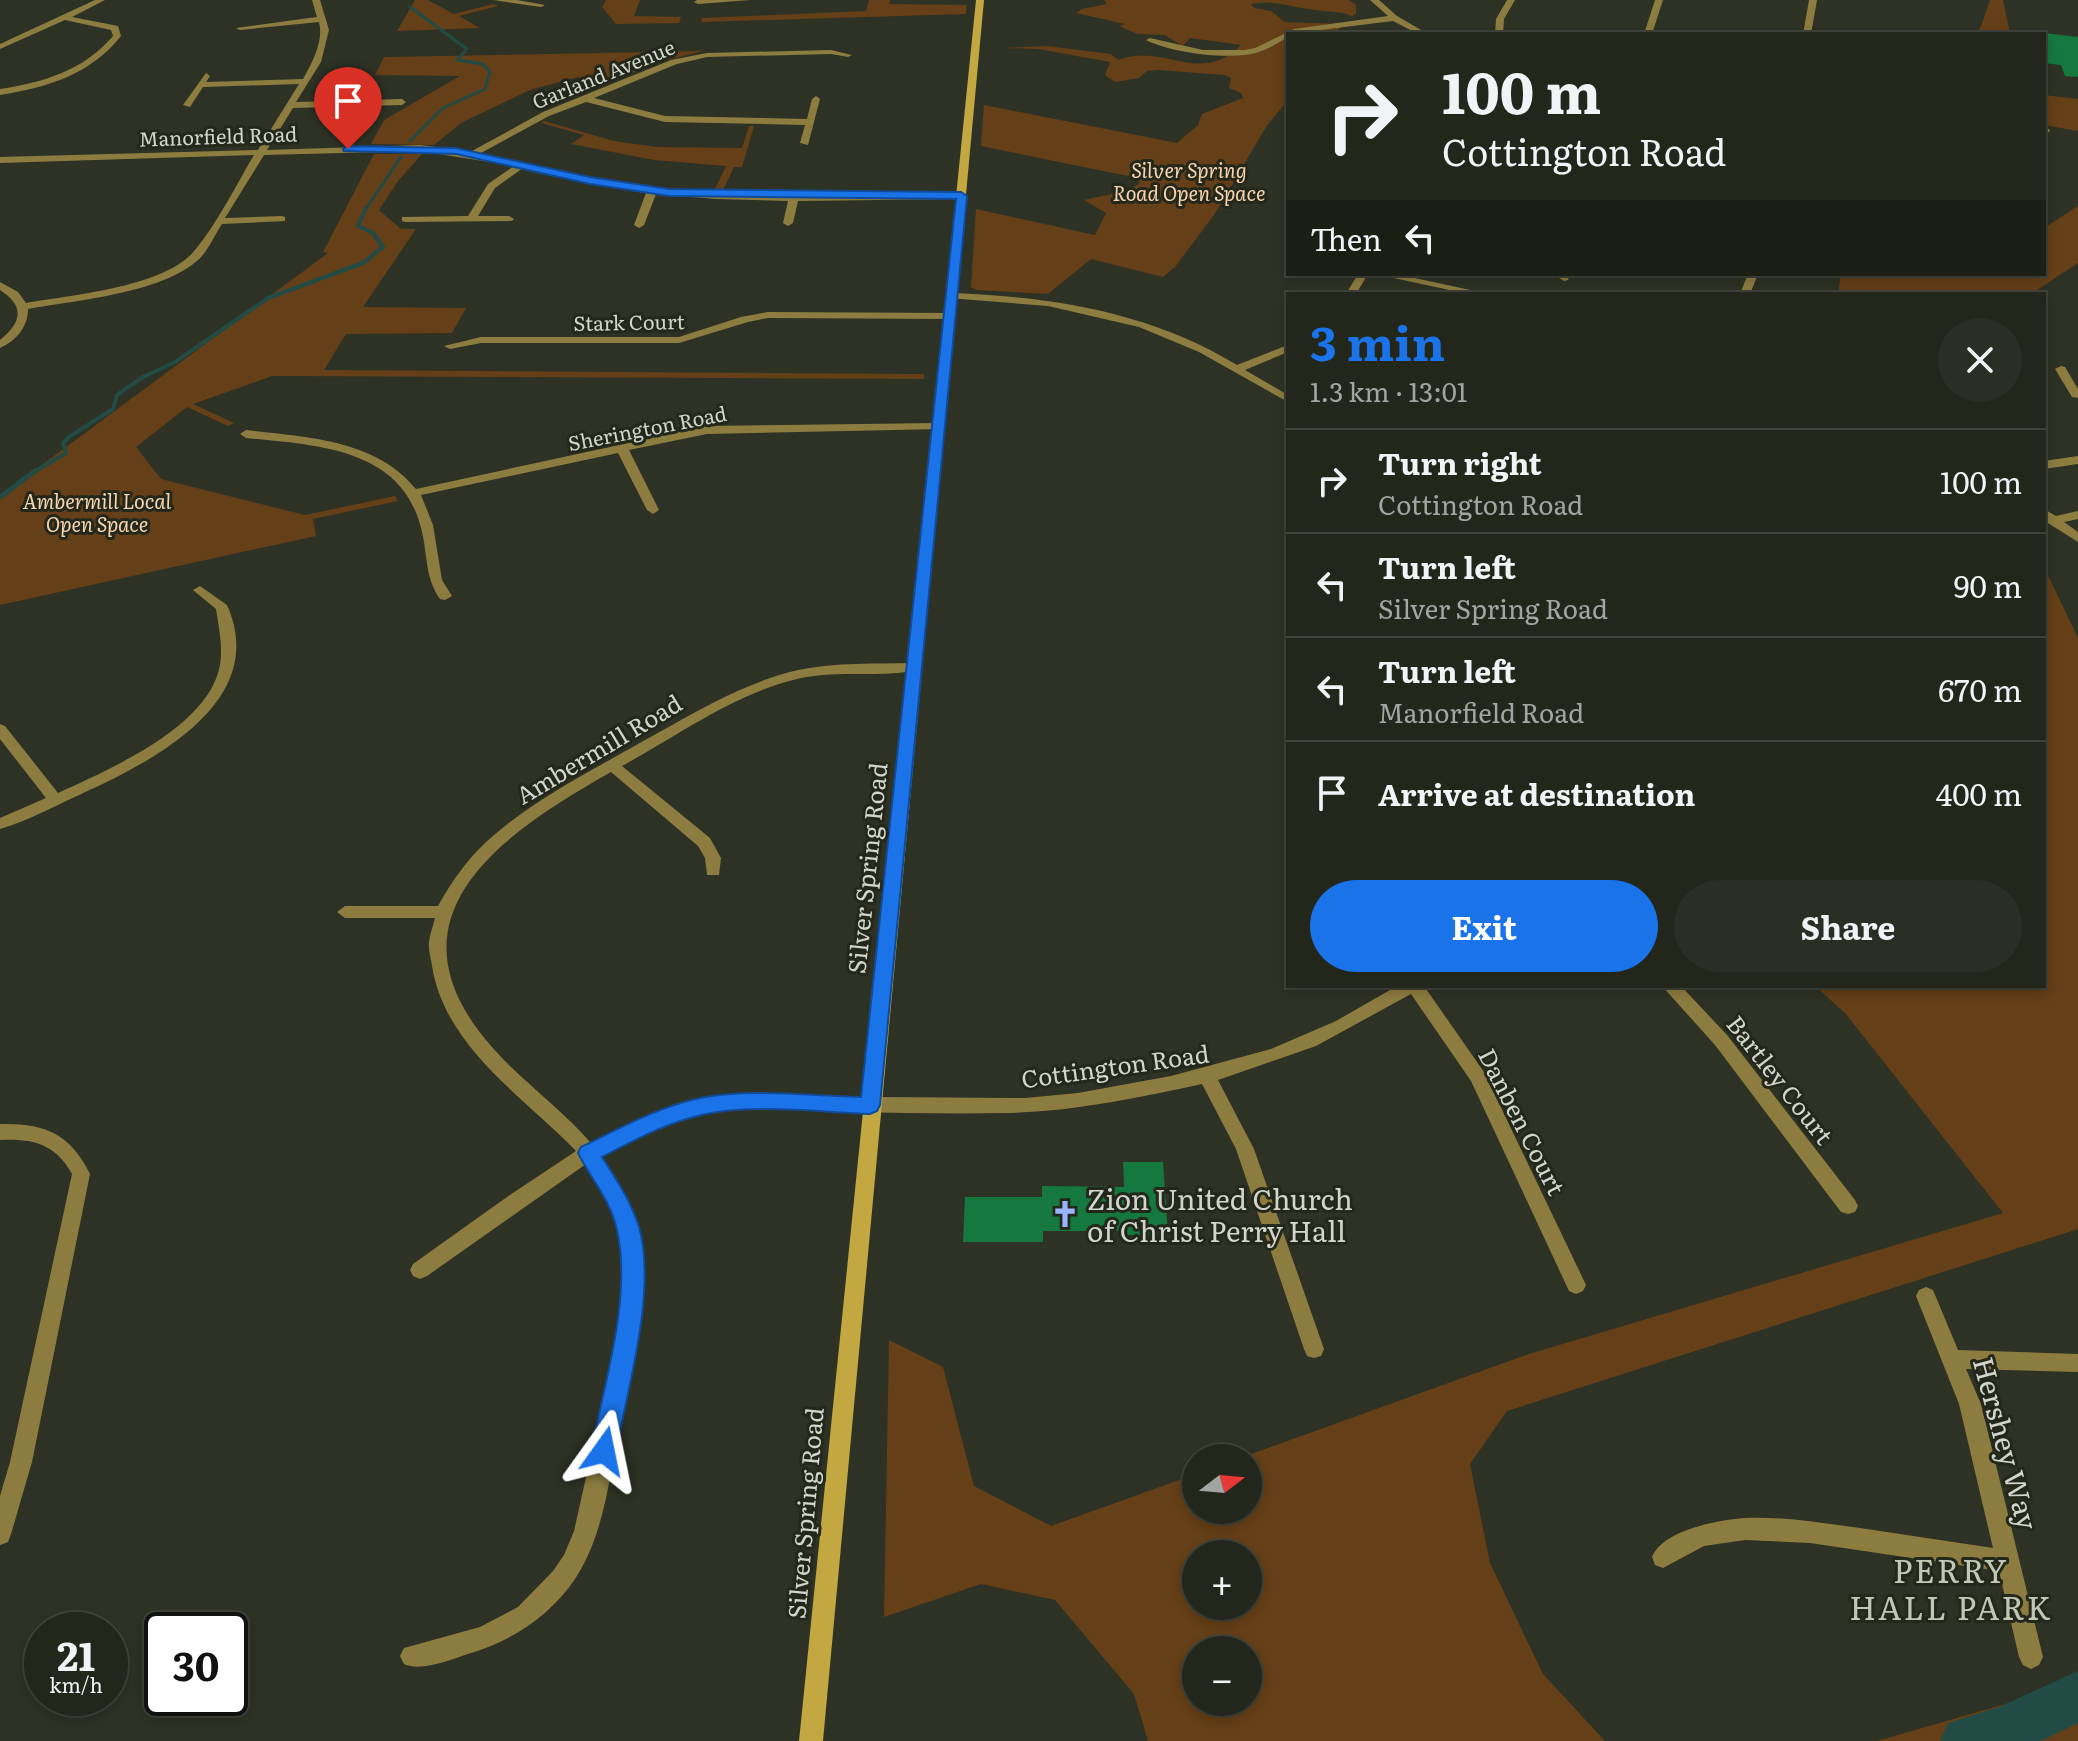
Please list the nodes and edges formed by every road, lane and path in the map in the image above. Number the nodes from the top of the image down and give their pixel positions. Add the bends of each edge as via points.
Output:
1 (101, 0) edge
2 (316, 0) edge
3 (497, 0) edge
4 (746, 0) edge
5 (980, 0) edge
6 (1374, 0) edge
7 (1511, 0) edge
8 (1659, 0) edge
9 (1813, 0) edge
10 (698, 1) edge
11 (541, 5) dead end
12 (62, 17) junction
13 (695, 17) dead end
14 (1394, 18) junction
15 (323, 19) junction
16 (240, 28) dead end
17 (1292, 32) edge
18 (1420, 32) edge
19 (1499, 32) edge
20 (1649, 32) edge
21 (1807, 32) edge
22 (1286, 35) edge
23 (1150, 40) dead end
24 (0, 47) edge
25 (848, 55) dead end
26 (208, 74) dead end
27 (305, 81) junction
28 (201, 85) junction
29 (0, 92) edge
30 (586, 99) junction
31 (816, 99) dead end
32 (402, 102) dead end
33 (187, 105) dead end
34 (289, 105) junction
35 (811, 122) junction
36 (805, 143) dead end
37 (260, 152) junction
38 (475, 153) junction
39 (0, 160) edge
40 (521, 165) junction
41 (652, 191) junction
42 (794, 196) junction
43 (961, 196) junction
44 (282, 219) dead end
45 (405, 219) dead end
46 (471, 219) junction
47 (509, 219) dead end
48 (218, 221) junction
49 (788, 223) dead end
50 (639, 225) dead end
51 (1390, 276) edge
52 (0, 285) edge
53 (1474, 292) edge
54 (952, 296) junction
55 (23, 307) junction
56 (950, 316) junction
57 (0, 345) edge
58 (450, 346) dead end
59 (1286, 349) edge
60 (2061, 369) dead end
61 (1235, 370) junction
62 (2077, 396) edge
63 (1286, 398) edge
64 (939, 427) junction
65 (246, 434) dead end
66 (622, 449) junction
67 (2078, 460) edge
68 (2046, 465) edge
69 (415, 493) junction
70 (653, 510) dead end
71 (2078, 515) edge
72 (2048, 516) edge
73 (2078, 538) edge
74 (200, 590) dead end
75 (445, 596) dead end
76 (914, 667) junction
77 (0, 729) edge
78 (612, 765) junction
79 (55, 799) junction
80 (0, 824) edge
81 (713, 871) dead end
82 (345, 912) dead end
83 (444, 912) junction
84 (1410, 988) edge
85 (1414, 988) edge
86 (1673, 988) edge
87 (1208, 1077) junction
88 (870, 1105) junction
89 (0, 1132) edge
90 (588, 1153) junction
91 (1848, 1206) dead end
92 (420, 1270) dead end
93 (1576, 1285) dead end
94 (1926, 1296) dead end
95 (1314, 1349) dead end
96 (1954, 1359) junction
97 (2078, 1363) edge
98 (0, 1534) edge
99 (1663, 1557) dead end
100 (2008, 1561) junction
101 (412, 1656) dead end
102 (2031, 1657) dead end
103 (810, 1739) edge

1 - 12 street
2 - 15 street
3 - 11 street
4 - 10 street
5 - 43 main road, Silver Spring Road
6 - 14 street
7 - 19 street
8 - 20 street
9 - 21 street
10 - 13 street, Garland Avenue
12 - 24 street
12 - 29 street via 107,24 117,36 94,61 73,73
14 - 17 street
14 - 18 street
15 - 16 street
15 - 27 street via 321,51
22 - 23 street via 1257,50 1230,54
25 - 30 street, Garland Avenue via 698,56 666,64
26 - 28 street
27 - 28 street
27 - 34 street
28 - 33 street
30 - 35 street via 665,119
30 - 38 street, Garland Avenue via 533,120
31 - 35 street
32 - 34 street
34 - 37 street
35 - 36 street
37 - 38 street, Manorfield Road via 400,148
37 - 39 street, Manorfield Road
37 - 48 street
38 - 40 street, Manorfield Road
40 - 41 street, Manorfield Road
40 - 46 street via 485,191
41 - 42 street, Manorfield Road
41 - 50 street
42 - 43 street, Manorfield Road
42 - 49 street
43 - 54 main road, Silver Spring Road
44 - 48 street
45 - 46 street
46 - 47 street
48 - 55 street via 198,254 176,271
51 - 53 street
52 - 55 street
54 - 56 main road, Silver Spring Road
54 - 61 street via 1030,299 1086,310 1164,333
55 - 57 street via 20,325
56 - 58 street, Stark Court via 760,316 679,340 481,340
56 - 64 main road, Silver Spring Road
59 - 61 street
60 - 62 street
61 - 63 street
64 - 66 street, Sherington Road via 720,429
64 - 76 main road, Silver Spring Road
65 - 69 street via 362,453 389,467
66 - 69 street, Sherington Road
66 - 70 street
67 - 68 street
69 - 75 street via 427,523 436,584
71 - 72 street
72 - 73 street
74 - 79 street via 222,608 229,652 225,677 209,703 161,745
76 - 78 street, Ambermill Road via 783,679 705,713
76 - 88 main road, Silver Spring Road
77 - 79 street
78 - 81 street via 704,842
78 - 83 street, Ambermill Road via 547,802 495,841 471,866
79 - 80 street
82 - 83 street
83 - 90 street, Ambermill Road via 439,969 455,1010 508,1077
84 - 87 street, Cottington Road via 1306,1045
85 - 93 street, Danben Court via 1478,1077
86 - 91 street, Bartley Court via 1721,1040
87 - 88 street, Cottington Road via 1047,1104
87 - 95 street via 1245,1149
88 - 90 street, Cottington Road via 702,1106 660,1118
88 - 103 main road, Silver Spring Road
89 - 98 street via 50,1137 74,1158 81,1174 25,1447
90 - 92 street, Cottington Road
90 - 101 street, Ambermill Road via 620,1205 633,1277 621,1366 581,1541 556,1586 517,1623 493,1635
94 - 96 street, Hershey Way
96 - 97 street
96 - 100 street, Hershey Way
99 - 100 street via 1704,1535 1745,1529 1810,1532
100 - 102 street, Hershey Way

